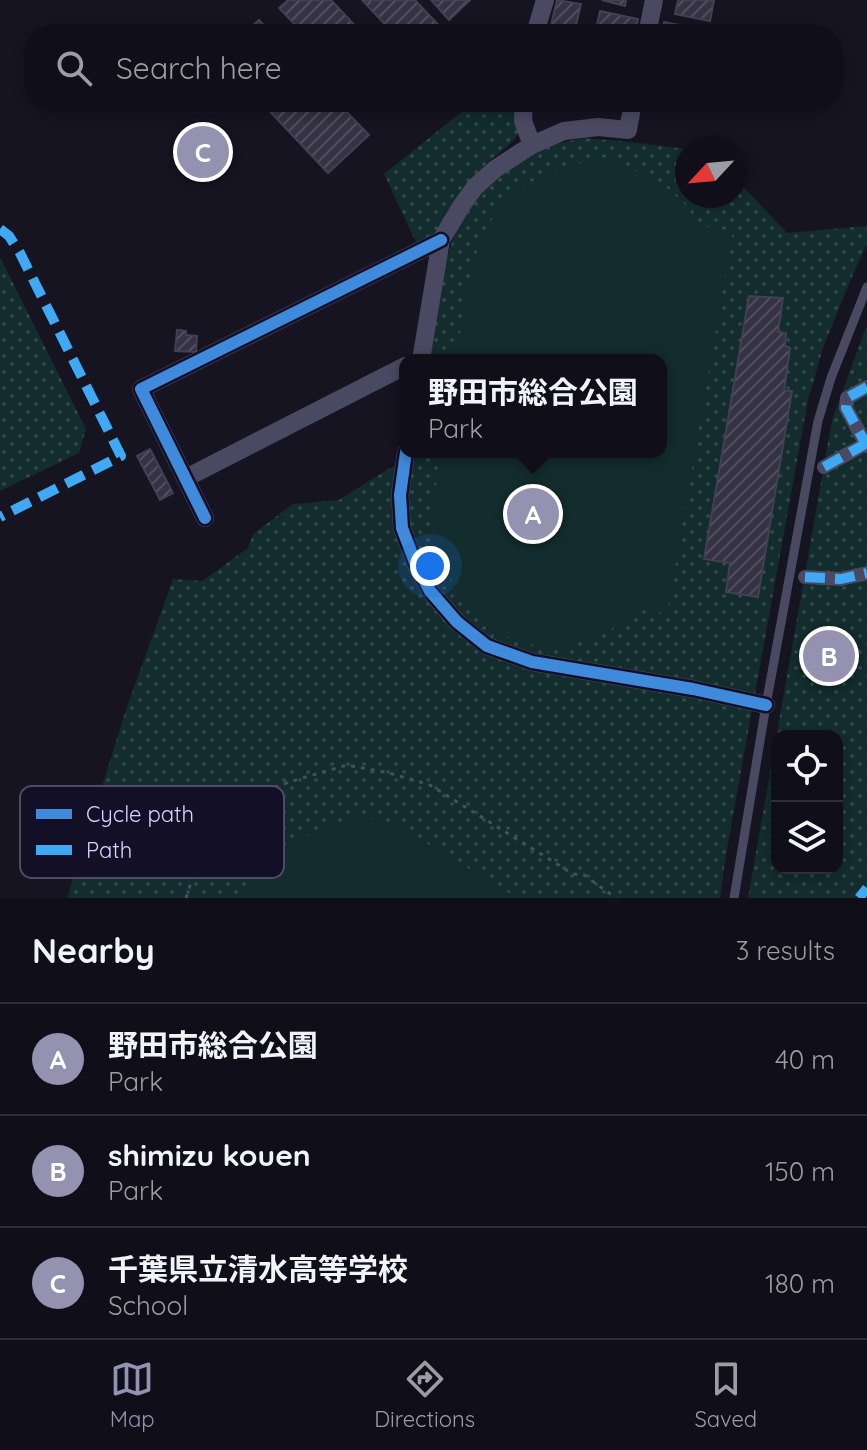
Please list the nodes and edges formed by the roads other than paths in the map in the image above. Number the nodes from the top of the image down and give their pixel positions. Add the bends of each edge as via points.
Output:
1 (545, 0) edge
2 (654, 0) edge
3 (538, 24) edge
4 (649, 24) edge
5 (523, 112) edge
6 (631, 112) edge
7 (532, 145) junction
8 (441, 240) junction
9 (867, 287) edge
10 (417, 354) edge
11 (399, 370) edge
12 (867, 387) edge
13 (867, 444) edge
14 (405, 458) edge
15 (824, 467) dead end
16 (186, 478) junction
17 (205, 518) dead end
18 (867, 573) edge
19 (805, 577) dead end
20 (766, 705) junction
21 (734, 898) edge

1 - 3 street
2 - 4 street
5 - 7 street
6 - 7 street via 628,130 564,131
7 - 8 street via 475,187
8 - 10 street
8 - 16 street via 141,389
9 - 20 lane via 818,421
11 - 16 street
12 - 13 street via 847,398 846,408
13 - 15 street
14 - 20 street via 402,528 415,562 430,591 487,646 532,662
16 - 17 street
18 - 19 street via 841,579
20 - 21 lane

